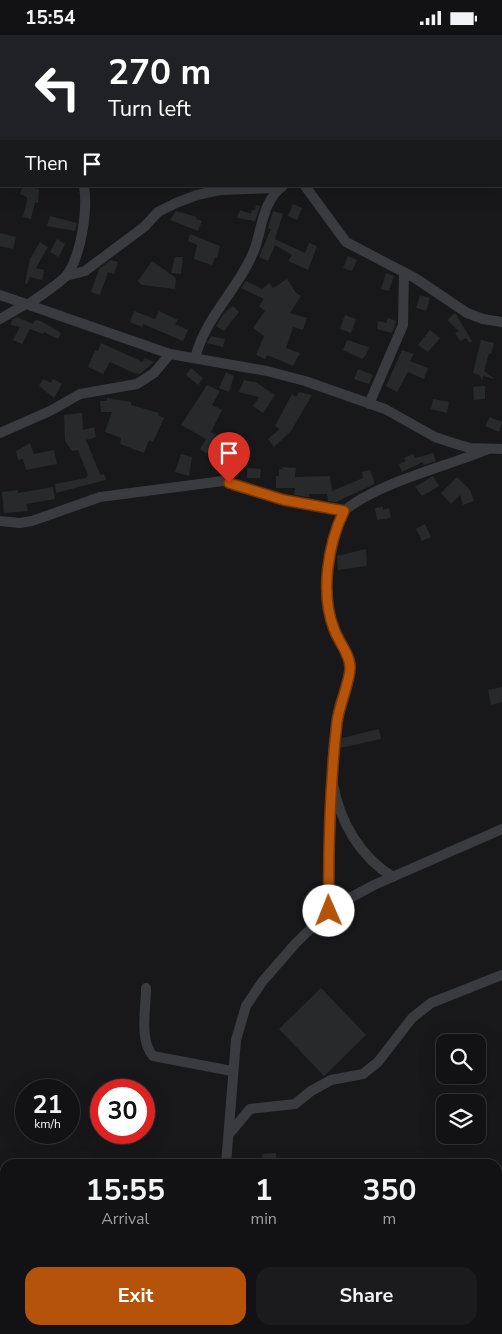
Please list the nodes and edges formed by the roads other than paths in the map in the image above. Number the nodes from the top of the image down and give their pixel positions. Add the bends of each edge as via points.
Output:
1 (84, 187) edge
2 (281, 187) edge
3 (306, 187) edge
4 (404, 272) junction
5 (66, 276) junction
6 (0, 295) edge
7 (27, 304) junction
8 (0, 319) edge
9 (502, 322) edge
10 (170, 354) junction
11 (195, 358) junction
12 (369, 404) junction
13 (0, 433) edge
14 (487, 449) junction
15 (502, 449) edge
16 (344, 511) junction
17 (0, 521) edge
18 (333, 782) junction
19 (502, 829) edge
20 (393, 877) junction
21 (329, 911) junction
22 (502, 975) edge
23 (146, 988) dead end
24 (232, 1071) junction
25 (229, 1134) junction
26 (226, 1159) edge

1 - 5 street via 85,219
2 - 5 street via 220,190 176,203 158,213 85,271
2 - 11 street via 266,209 252,254 208,323
3 - 4 street via 346,242
4 - 9 street via 467,313
4 - 12 street via 403,325
5 - 7 street
6 - 7 street
7 - 8 street
7 - 10 street
10 - 11 street
10 - 13 street via 154,373 137,385 80,394
11 - 12 street via 284,375
12 - 14 street via 435,437 470,448
14 - 15 street
14 - 16 street via 372,494
16 - 17 street via 284,500 223,481 109,495 26,523
16 - 18 street via 334,537 327,601 350,669 339,709
18 - 20 street via 355,841 371,861
18 - 21 street
19 - 20 street
20 - 21 street
21 - 24 street via 284,955 253,994 240,1021
22 - 25 street via 430,1003 404,1027 378,1062 362,1074 331,1080 296,1104 250,1109
23 - 24 street via 146,1036 153,1056
24 - 25 street
25 - 26 street

